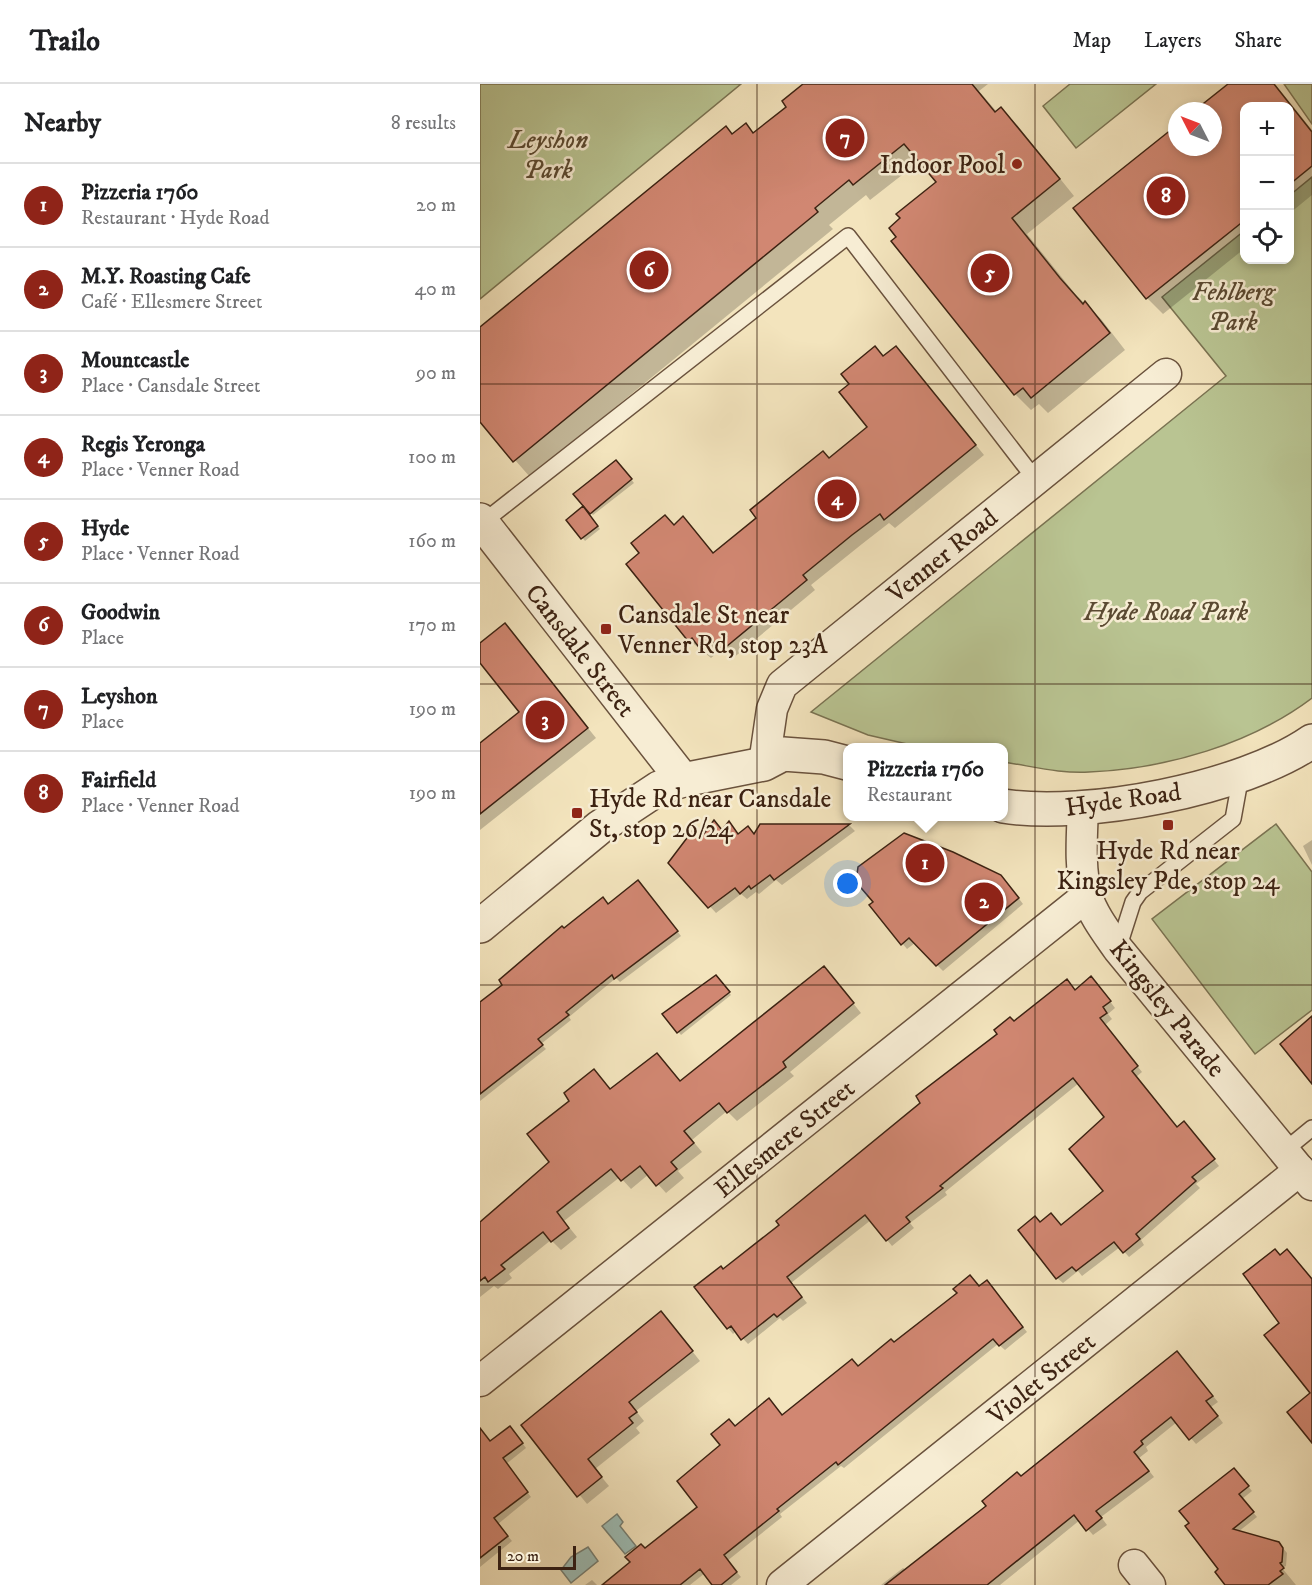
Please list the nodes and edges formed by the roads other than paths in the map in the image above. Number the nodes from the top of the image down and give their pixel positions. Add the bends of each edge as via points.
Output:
1 (1166, 374) dead end
2 (1035, 479) junction
3 (481, 522) edge
4 (1312, 741) edge
5 (843, 762) edge
6 (764, 764) junction
7 (1241, 775) junction
8 (682, 780) junction
9 (843, 784) edge
10 (1008, 807) edge
11 (1083, 807) junction
12 (1087, 896) junction
13 (480, 926) edge
14 (1118, 949) junction
15 (1312, 1128) edge
16 (1299, 1169) edge
17 (480, 1381) edge
18 (782, 1585) edge

1 - 2 street, Venner Road
2 - 3 lane via 848,236
2 - 6 street, Venner Road via 782,685 772,709
3 - 8 street, Cansdale Street
4 - 7 street, Hyde Road
5 - 6 street via 783,754
6 - 8 street
6 - 9 street via 779,774
7 - 11 street, Hyde Road via 1164,796
7 - 14 lane via 1233,819 1140,892
8 - 13 street via 659,788 624,810
10 - 11 street, Hyde Road via 1028,810
11 - 12 street, Kingsley Parade via 1081,859
12 - 14 street, Kingsley Parade
12 - 17 street, Ellesmere Street
14 - 16 street, Kingsley Parade
15 - 16 lane
16 - 18 street, Violet Street

